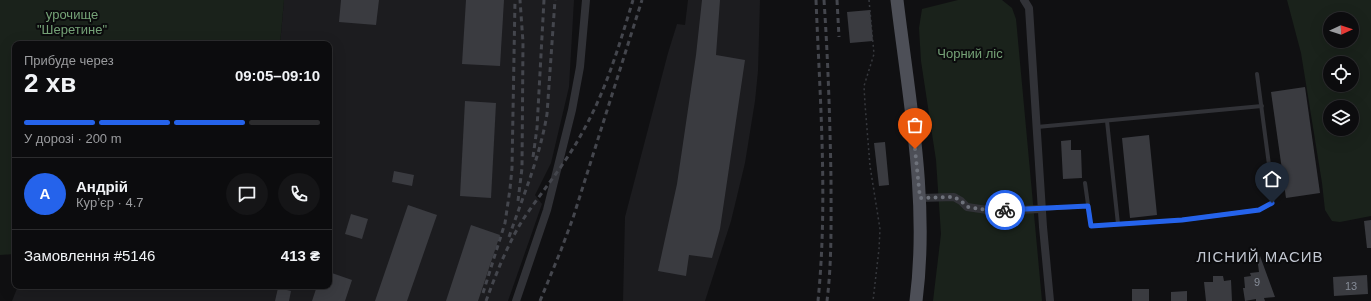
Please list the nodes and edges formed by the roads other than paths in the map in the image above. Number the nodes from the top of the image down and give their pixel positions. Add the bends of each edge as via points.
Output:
1 (586, 0) edge
2 (897, 0) edge
3 (1024, 0) edge
4 (1258, 74) dead end
5 (1262, 106) junction
6 (1106, 121) junction
7 (1037, 127) junction
8 (1085, 183) dead end
9 (920, 198) junction
10 (1088, 206) junction
11 (1042, 208) junction
12 (1118, 224) junction
13 (516, 301) edge
14 (916, 301) edge
15 (1050, 301) edge

1 - 13 street via 580,67 572,110 547,210
2 - 9 main road
3 - 7 street via 1029,8
4 - 5 lane
5 - 6 lane
5 - 12 lane via 1272,203 1259,210 1182,220
6 - 7 lane
6 - 12 lane
7 - 11 street
8 - 10 lane
9 - 11 street via 954,197 968,207 994,211
9 - 14 main road via 921,255
10 - 11 lane
10 - 12 lane via 1091,226
11 - 15 street

